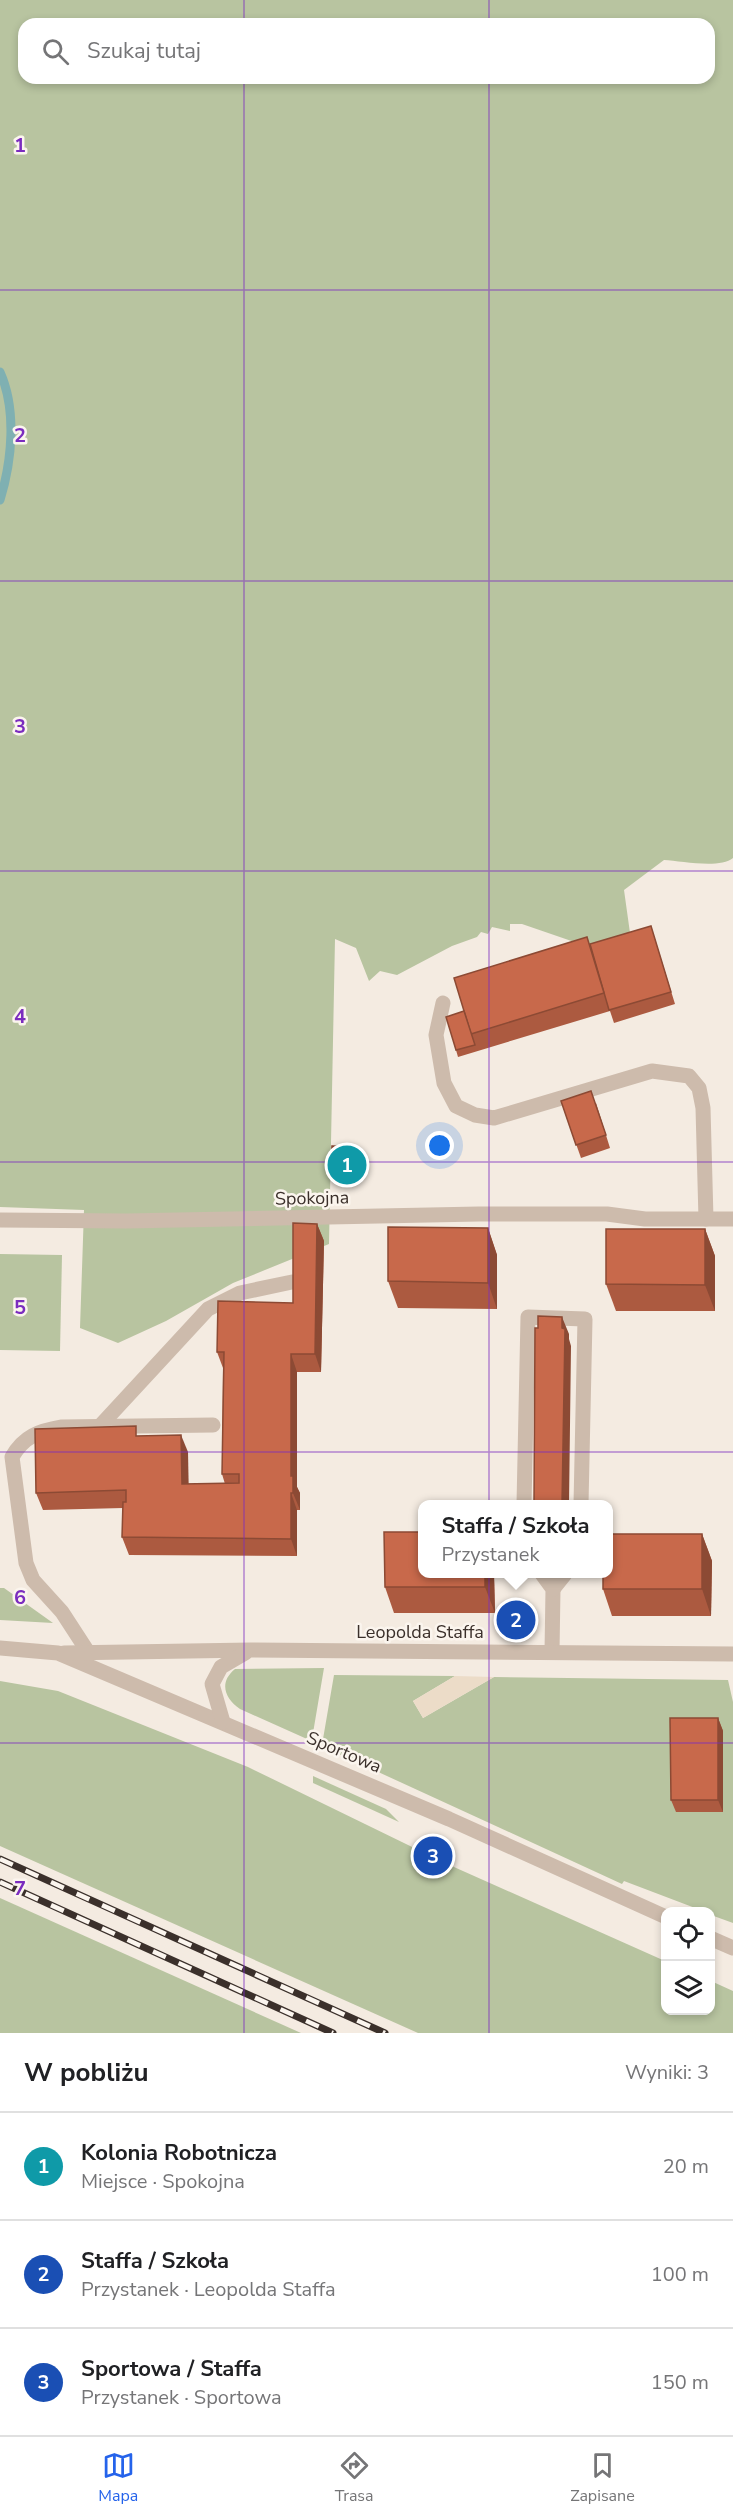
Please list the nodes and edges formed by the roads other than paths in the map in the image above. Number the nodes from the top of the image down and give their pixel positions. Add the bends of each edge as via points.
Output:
1 (443, 1003) dead end
2 (706, 1219) junction
3 (0, 1220) edge
4 (733, 1220) edge
5 (292, 1282) edge
6 (213, 1425) dead end
7 (99, 1427) junction
8 (524, 1500) edge
9 (581, 1500) edge
10 (545, 1578) edge
11 (562, 1578) edge
12 (553, 1588) junction
13 (0, 1648) edge
14 (251, 1650) junction
15 (88, 1652) junction
16 (552, 1652) junction
17 (58, 1653) junction
18 (733, 1654) edge
19 (223, 1722) junction
20 (661, 1915) edge
21 (715, 1940) edge
22 (733, 1948) edge

1 - 2 street via 436,1035 444,1083 456,1106 475,1115 494,1118 652,1071 689,1076 699,1088 703,1108
2 - 3 street, Spokojna via 479,1214
2 - 4 street, Spokojna
5 - 7 street via 240,1293 208,1310
6 - 7 street
7 - 15 street via 40,1431 21,1442 12,1457 26,1563 33,1580 62,1612
8 - 9 street via 528,1317 585,1319
10 - 12 street
11 - 12 street
12 - 16 street
13 - 17 street, Sportowa
14 - 15 street, Leopolda Staffa
14 - 16 street, Leopolda Staffa
14 - 19 street, Leopolda Staffa via 228,1661 215,1675 213,1693
15 - 17 street, Leopolda Staffa
16 - 18 street, Leopolda Staffa
17 - 19 street, Sportowa
19 - 20 street, Sportowa
21 - 22 street

